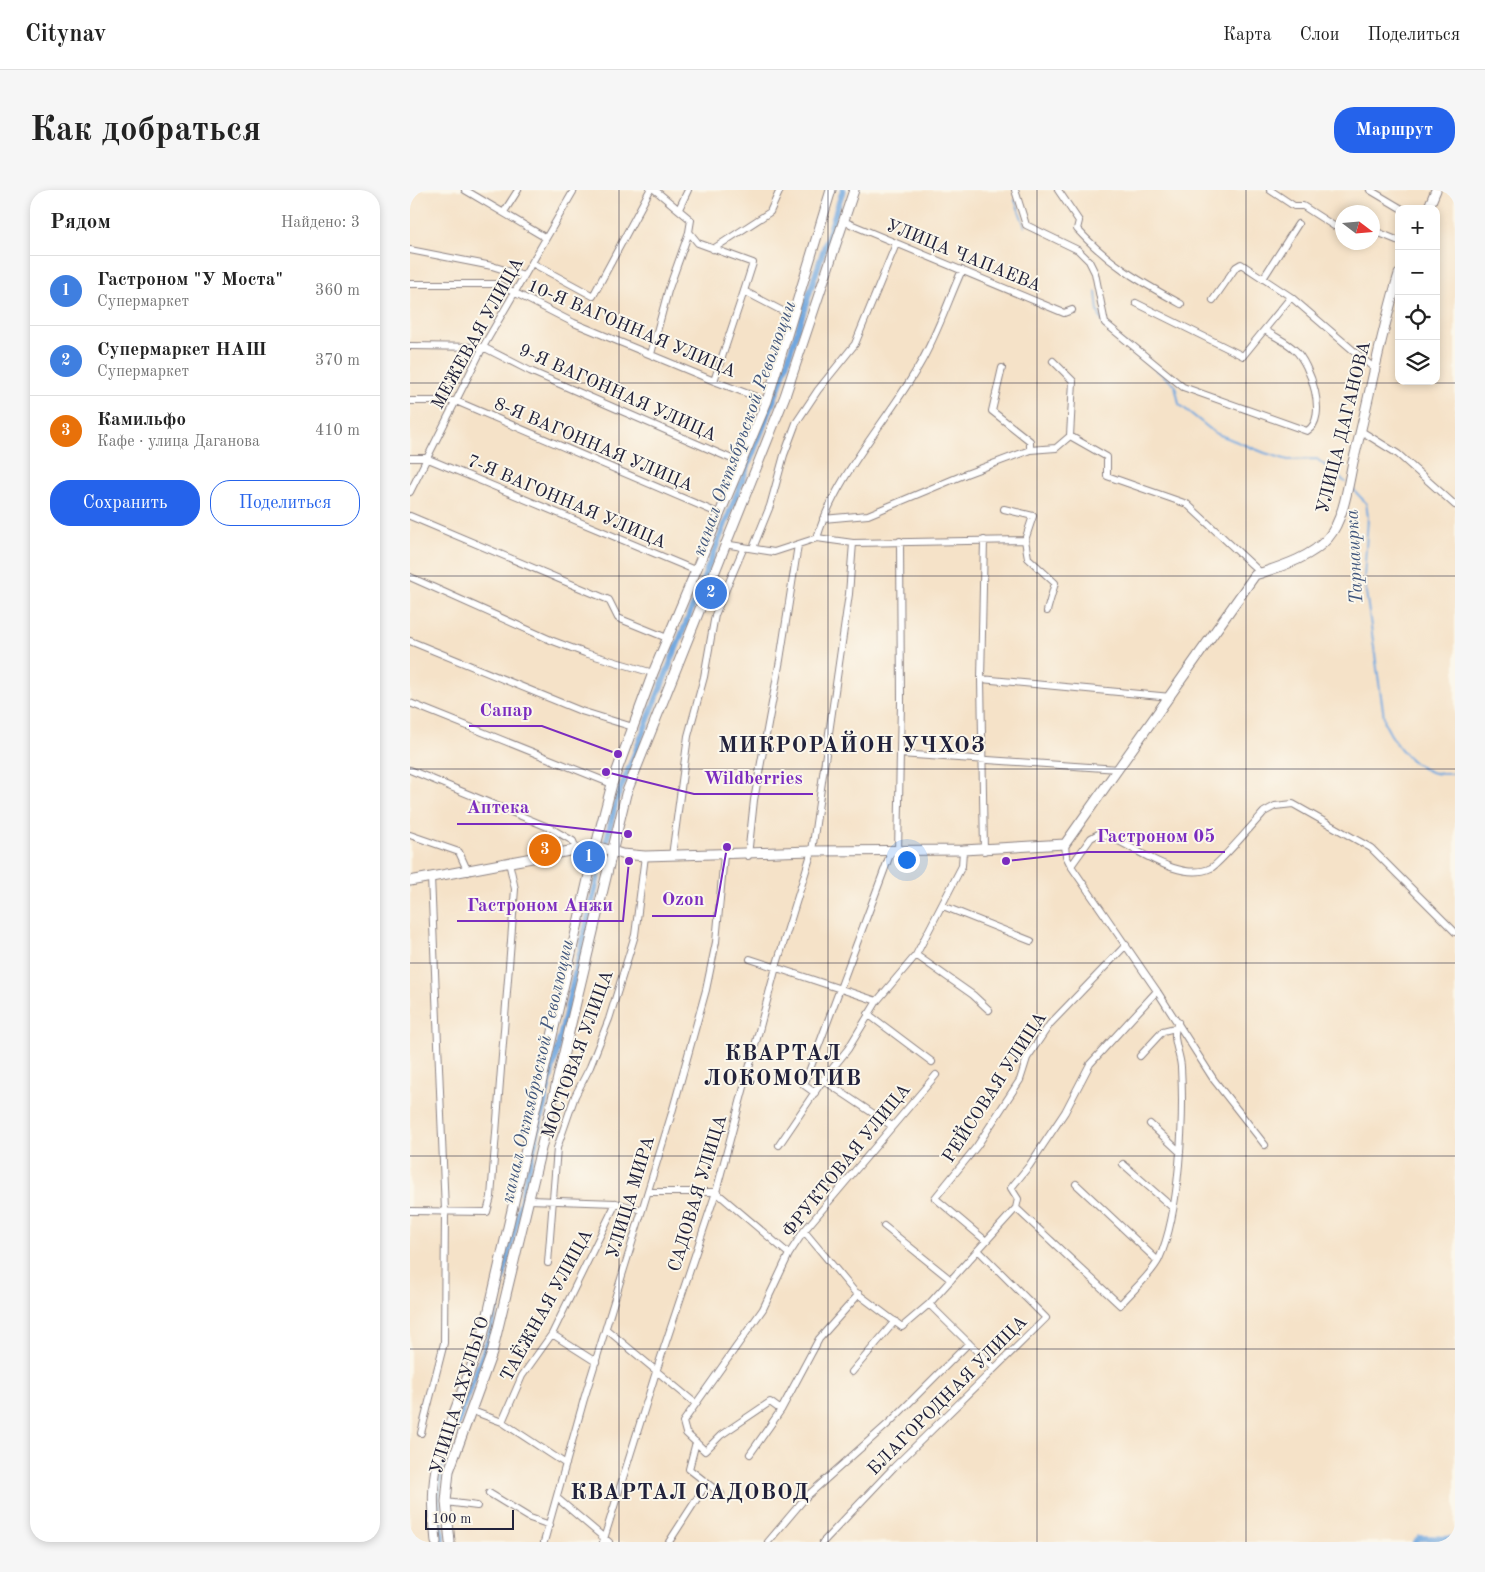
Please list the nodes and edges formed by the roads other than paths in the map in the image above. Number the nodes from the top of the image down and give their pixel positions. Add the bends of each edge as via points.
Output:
1 (465, 190) edge
2 (518, 190) edge
3 (574, 190) edge
4 (650, 190) edge
5 (655, 190) edge
6 (688, 190) edge
7 (780, 190) edge
8 (831, 190) edge
9 (854, 190) edge
10 (1015, 190) edge
11 (1058, 190) edge
12 (1270, 190) edge
13 (1370, 190) edge
14 (1436, 190) edge
15 (1395, 205) edge
16 (1429, 205) edge
17 (679, 209) junction
18 (504, 212) junction
19 (843, 221) junction
20 (1298, 224) dead end
21 (1335, 226) edge
22 (689, 232) junction
23 (1380, 233) edge
24 (546, 238) junction
25 (1395, 239) edge
26 (896, 244) junction
27 (713, 249) junction
28 (410, 250) edge
29 (532, 262) junction
30 (962, 270) junction
31 (524, 276) junction
32 (1264, 277) junction
33 (410, 284) edge
34 (744, 291) junction
35 (1395, 291) edge
36 (514, 294) junction
37 (1395, 295) edge
38 (1291, 297) junction
39 (1213, 300) dead end
40 (1136, 303) dead end
41 (1181, 304) dead end
42 (1072, 310) dead end
43 (792, 316) junction
44 (1265, 330) junction
45 (410, 346) edge
46 (483, 348) junction
47 (651, 354) junction
48 (1053, 361) dead end
49 (1002, 368) dead end
50 (1376, 370) junction
51 (714, 381) junction
52 (766, 400) junction
53 (410, 401) edge
54 (456, 401) junction
55 (1362, 431) junction
56 (1070, 436) junction
57 (1030, 450) junction
58 (410, 458) edge
59 (426, 458) junction
60 (741, 463) junction
61 (410, 492) edge
62 (1455, 505) edge
63 (1004, 509) dead end
64 (720, 514) junction
65 (410, 516) edge
66 (822, 519) junction
67 (817, 538) junction
68 (984, 540) junction
69 (1026, 540) junction
70 (900, 541) junction
71 (853, 543) junction
72 (724, 544) junction
73 (798, 544) junction
74 (744, 547) junction
75 (753, 548) junction
76 (697, 572) junction
77 (1261, 574) junction
78 (410, 577) edge
79 (1047, 611) dead end
80 (667, 638) junction
81 (410, 641) edge
82 (653, 673) junction
83 (981, 679) junction
84 (1170, 697) junction
85 (410, 703) edge
86 (633, 727) junction
87 (900, 754) junction
88 (982, 760) junction
89 (410, 770) edge
90 (1118, 770) junction
91 (612, 784) junction
92 (410, 835) edge
93 (1065, 845) junction
94 (595, 848) junction
95 (984, 850) junction
96 (577, 851) junction
97 (963, 851) junction
98 (613, 852) junction
99 (811, 852) junction
100 (894, 852) junction
101 (672, 855) junction
102 (748, 855) junction
103 (724, 856) junction
104 (645, 857) junction
105 (510, 863) junction
106 (1071, 866) junction
107 (468, 871) junction
108 (431, 878) junction
109 (410, 882) edge
110 (942, 906) junction
111 (1455, 932) edge
112 (1031, 941) dead end
113 (1126, 945) junction
114 (916, 955) junction
115 (750, 959) dead end
116 (776, 968) junction
117 (841, 989) junction
118 (1157, 991) junction
119 (877, 1001) junction
120 (990, 1010) dead end
121 (868, 1014) junction
122 (1176, 1025) junction
123 (1140, 1056) dead end
124 (932, 1062) dead end
125 (936, 1075) dead end
126 (823, 1080) junction
127 (814, 1093) junction
128 (1150, 1124) dead end
129 (892, 1126) junction
130 (779, 1145) dead end
131 (1265, 1145) dead end
132 (1180, 1152) junction
133 (1123, 1164) dead end
134 (1076, 1184) dead end
135 (648, 1192) junction
136 (716, 1192) junction
137 (529, 1200) junction
138 (554, 1202) junction
139 (616, 1203) junction
140 (1016, 1208) junction
141 (1173, 1208) junction
142 (445, 1210) junction
143 (642, 1210) junction
144 (410, 1211) edge
145 (884, 1226) dead end
146 (804, 1231) junction
147 (986, 1241) junction
148 (978, 1250) junction
149 (788, 1254) junction
150 (1158, 1261) junction
151 (548, 1264) dead end
152 (951, 1280) junction
153 (859, 1294) junction
154 (929, 1304) junction
155 (895, 1321) junction
156 (606, 1329) junction
157 (552, 1334) junction
158 (969, 1343) junction
159 (596, 1362) junction
160 (994, 1368) junction
161 (656, 1372) junction
162 (852, 1372) dead end
163 (695, 1403) junction
164 (470, 1410) junction
165 (781, 1410) junction
166 (502, 1422) junction
167 (421, 1433) dead end
168 (696, 1442) junction
169 (750, 1454) dead end
170 (566, 1464) junction
171 (707, 1483) junction
172 (489, 1493) dead end
173 (721, 1494) dead end
174 (557, 1498) junction
175 (446, 1502) junction
176 (477, 1506) dead end
177 (550, 1525) junction
178 (605, 1541) edge
179 (436, 1542) edge
180 (450, 1542) edge
181 (544, 1542) edge
182 (669, 1542) edge
183 (768, 1542) edge
184 (824, 1542) edge

1 - 18 street
2 - 18 street
3 - 24 street, МЕЖЕВАЯ УЛИЦА
4 - 29 street via 593,296
5 - 17 street
6 - 17 street
7 - 27 street via 770,212
8 - 43 main road
9 - 19 main road, УЛИЦА АХУЛЬГО
10 - 44 street via 1026,225 1078,250 1089,261 1095,273 1105,323 1141,354 1183,387 1307,431 1316,421 1317,406 1306,363 1295,350
11 - 41 street via 1079,221 1077,229 1092,245 1127,274
12 - 21 street
13 - 15 street
14 - 16 main road
17 - 22 street via 691,220
18 - 24 street
19 - 26 street, УЛИЦА ЧАПАЕВА
19 - 72 main road, УЛИЦА АХУЛЬГО via 785,396
20 - 32 street
22 - 27 street via 698,243
22 - 47 street via 668,291
23 - 25 street
24 - 29 street, МЕЖЕВАЯ УЛИЦА
26 - 30 street, УЛИЦА ЧАПАЕВА
26 - 75 street via 855,344 796,423
27 - 34 street via 753,263
28 - 31 street
29 - 31 street, МЕЖЕВАЯ УЛИЦА
30 - 42 street, УЛИЦА ЧАПАЕВА via 1064,313
30 - 66 street via 920,364 869,439
31 - 36 street, МЕЖЕВАЯ УЛИЦА
32 - 38 street
32 - 39 street via 1241,264
33 - 36 street, 10-Я ВАГОННАЯ УЛИЦА via 498,284
34 - 43 street
34 - 51 street
35 - 50 main road, УЛИЦА ДАГАНОВА
36 - 46 street, МЕЖЕВАЯ УЛИЦА
36 - 47 street, 10-Я ВАГОННАЯ УЛИЦА
37 - 50 main road, УЛИЦА ДАГАНОВА
38 - 44 street
38 - 50 street
40 - 44 street via 1243,356
43 - 52 main road
45 - 46 street
46 - 54 street, МЕЖЕВАЯ УЛИЦА
46 - 60 street, 9-Я ВАГОННАЯ УЛИЦА
47 - 51 street, 10-Я ВАГОННАЯ УЛИЦА
48 - 56 street via 1073,381
49 - 57 street via 992,411 1030,441
50 - 55 main road, УЛИЦА ДАГАНОВА
51 - 52 street, 10-Я ВАГОННАЯ УЛИЦА
52 - 60 main road
53 - 54 street
54 - 59 street, МЕЖЕВАЯ УЛИЦА
54 - 64 street, 8-Я ВАГОННАЯ УЛИЦА
55 - 62 street via 1398,454
55 - 77 main road, УЛИЦА ДАГАНОВА via 1339,521 1330,538 1317,551
56 - 57 street via 1056,448
56 - 77 street via 1107,457 1107,476 1187,504
57 - 66 street via 868,515
58 - 59 street
59 - 61 street, МЕЖЕВАЯ УЛИЦА
59 - 76 street, 7-Я ВАГОННАЯ УЛИЦА
60 - 64 main road
63 - 69 street via 1033,516
64 - 76 main road
65 - 80 street via 609,600 618,618
66 - 67 street
67 - 71 street
67 - 73 street
68 - 69 street
68 - 70 street
68 - 83 street
69 - 79 street via 1028,558 1055,583
70 - 71 street
70 - 87 street
71 - 99 street, САДОВАЯ УЛИЦА via 849,594
72 - 74 street
72 - 98 main road, УЛИЦА АХУЛЬГО via 626,794
73 - 75 street via 774,552
73 - 102 street via 757,781
74 - 75 street
74 - 101 street via 715,615 704,677 688,736
76 - 80 main road
77 - 84 main road, УЛИЦА ДАГАНОВА via 1256,576
78 - 82 street via 553,641
80 - 82 main road
81 - 86 street via 581,711
82 - 86 main road
83 - 84 street
83 - 88 street
84 - 90 main road, УЛИЦА ДАГАНОВА
85 - 91 street
86 - 91 main road
87 - 88 street
87 - 100 street
88 - 90 street
88 - 95 street
89 - 96 street via 550,828 573,841
90 - 93 main road, УЛИЦА ДАГАНОВА
91 - 94 main road
92 - 107 street via 460,852
93 - 95 main road
93 - 106 street
94 - 96 main road
94 - 98 main road
94 - 179 main road via 483,1336 434,1472 432,1490
95 - 97 main road
96 - 105 main road
97 - 100 main road
97 - 110 street via 962,866
98 - 104 main road
98 - 137 main road, УЛИЦА АХУЛЬГО
99 - 100 main road
99 - 102 main road
99 - 116 street, САДОВАЯ УЛИЦА
100 - 117 street
101 - 103 main road
101 - 104 main road
102 - 103 main road
103 - 135 street, УЛИЦА МИРА via 716,942 706,990
104 - 138 street, МОСТОВАЯ УЛИЦА via 635,935 609,1020 560,1135
105 - 107 main road
105 - 142 street via 515,889 491,1197 487,1212
106 - 111 street via 1091,838 1100,833 1171,867 1195,871 1212,868 1264,812 1275,806 1293,804 1371,848
106 - 113 street
107 - 108 main road
108 - 109 main road
108 - 142 street
110 - 112 street
110 - 114 street
113 - 118 street
113 - 147 street, РЕЙСОВАЯ УЛИЦА via 1050,1024 1027,1058 1020,1080 977,1146 935,1198
114 - 119 street
114 - 120 street
115 - 116 street
116 - 117 street
116 - 136 street, САДОВАЯ УЛИЦА
117 - 119 street
117 - 127 street via 804,1085
118 - 122 street
118 - 140 street via 1090,1064 1065,1112 1011,1188 1018,1199
119 - 121 street
121 - 124 street
121 - 126 street via 848,1049
122 - 123 street via 1162,1031
122 - 131 street
122 - 132 street via 1174,1034 1181,1065
125 - 129 street, ФРУКТОВАЯ УЛИЦА
126 - 127 street
126 - 129 street
127 - 130 street
128 - 132 street
129 - 146 street, ФРУКТОВАЯ УЛИЦА
132 - 141 street
133 - 141 street
134 - 150 street
135 - 136 street
135 - 143 street, УЛИЦА МИРА
136 - 149 street
136 - 161 street, САДОВАЯ УЛИЦА
137 - 138 street
137 - 164 main road, УЛИЦА АХУЛЬГО via 492,1353
138 - 139 street
138 - 151 street, МОСТОВАЯ УЛИЦА
139 - 143 street
139 - 157 street, ТАЁЖНАЯ УЛИЦА
140 - 147 street
140 - 150 street via 1120,1305
141 - 150 street
142 - 144 street
142 - 167 street via 444,1343
143 - 156 street, УЛИЦА МИРА
145 - 152 street
146 - 149 street, ФРУКТОВАЯ УЛИЦА
146 - 153 street
147 - 148 street
148 - 152 street
148 - 160 street, БЛАГОРОДНАЯ УЛИЦА via 1046,1318
149 - 163 street, ФРУКТОВАЯ УЛИЦА via 763,1309
152 - 154 street
153 - 155 street
153 - 165 street via 819,1339
154 - 155 street via 902,1327
154 - 158 street
155 - 162 street
156 - 159 street, УЛИЦА МИРА
156 - 161 street
157 - 159 street
157 - 166 street, ТАЁЖНАЯ УЛИЦА via 522,1376
158 - 160 street
158 - 183 street via 890,1422 806,1497
159 - 170 street, УЛИЦА МИРА
160 - 184 street, БЛАГОРОДНАЯ УЛИЦА
161 - 163 street
161 - 178 street, САДОВАЯ УЛИЦА
163 - 168 street, ФРУКТОВАЯ УЛИЦА via 683,1422 686,1432
164 - 166 street
164 - 175 main road, УЛИЦА АХУЛЬГО via 449,1470
165 - 168 street via 770,1402 721,1435 705,1451
165 - 169 street
166 - 170 street
168 - 171 street via 689,1469
170 - 174 street, УЛИЦА МИРА
171 - 173 street
171 - 182 street
172 - 177 street via 530,1518
174 - 177 street, УЛИЦА МИРА
174 - 178 street
175 - 176 street
175 - 180 main road, УЛИЦА АХУЛЬГО
177 - 181 street, УЛИЦА МИРА

